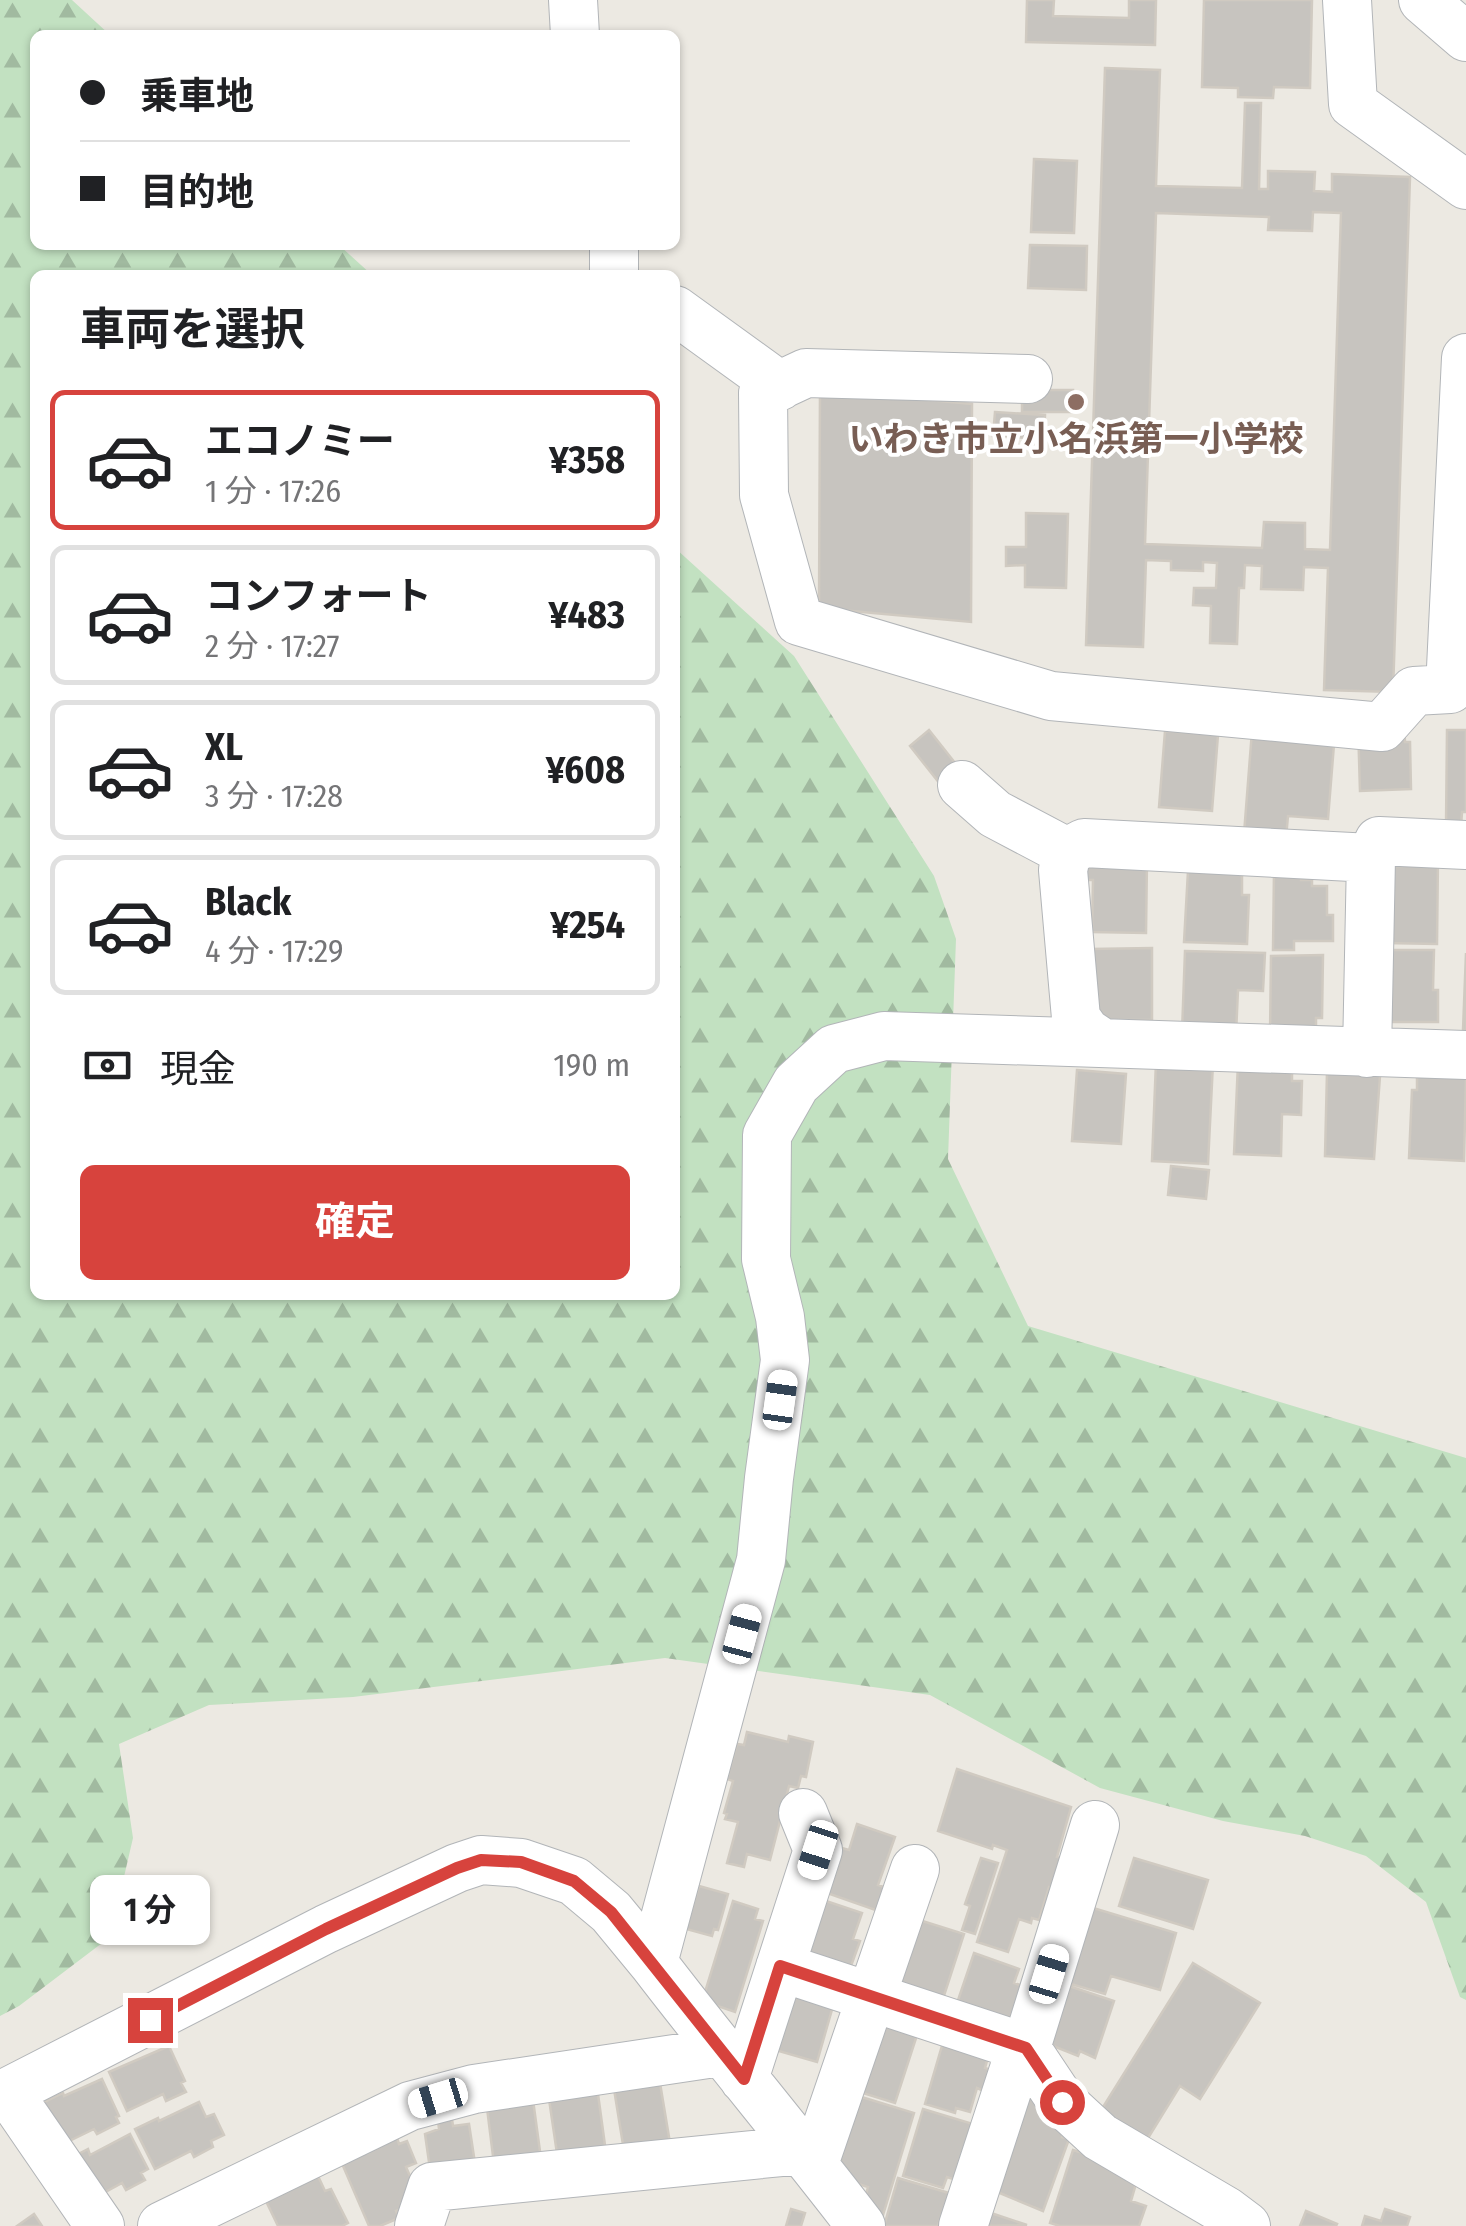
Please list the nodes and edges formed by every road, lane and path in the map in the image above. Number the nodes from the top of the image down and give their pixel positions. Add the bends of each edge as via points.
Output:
1 (573, 0) edge
2 (1348, 0) edge
3 (1422, 0) edge
4 (575, 30) edge
5 (1466, 38) edge
6 (1466, 184) edge
7 (680, 314) edge
8 (1466, 358) edge
9 (1028, 380) dead end
10 (780, 386) junction
11 (962, 786) dead end
12 (1466, 845) edge
13 (1068, 852) junction
14 (1371, 858) junction
15 (1101, 1042) junction
16 (1367, 1053) junction
17 (1466, 1055) edge
18 (803, 1814) dead end
19 (1095, 1825) dead end
20 (915, 1869) dead end
21 (653, 1963) junction
22 (780, 1966) junction
23 (873, 1998) junction
24 (1026, 2048) junction
25 (732, 2066) junction
26 (4, 2094) edge
27 (808, 2157) junction
28 (100, 2226) edge
29 (162, 2226) edge
30 (419, 2226) edge
31 (861, 2226) edge
32 (963, 2226) edge
33 (1246, 2226) edge

1 - 4 street
2 - 6 street via 1354,104
3 - 5 street
7 - 10 street
8 - 10 street via 1450,688 1414,692 1382,727 1051,696 799,621 764,494 763,394
9 - 10 street via 806,373
11 - 13 street via 995,814
12 - 14 street via 1379,841
13 - 14 street via 1084,844
13 - 15 street via 1063,870 1076,1018
14 - 16 street
15 - 16 street
15 - 21 street via 884,1036 834,1049 796,1084 767,1135 766,1259 785,1360 761,1560
16 - 17 street
18 - 22 street via 818,1850
19 - 24 street
20 - 23 street
21 - 25 street
21 - 26 street via 611,1912 574,1881 521,1862 481,1860 326,1929
22 - 23 street
22 - 25 street
23 - 24 street
23 - 27 street
24 - 32 street
24 - 33 street via 1062,2102 1100,2137
25 - 27 street
25 - 29 street via 474,2089 410,2106
26 - 28 street
27 - 30 street via 432,2187
27 - 31 street

